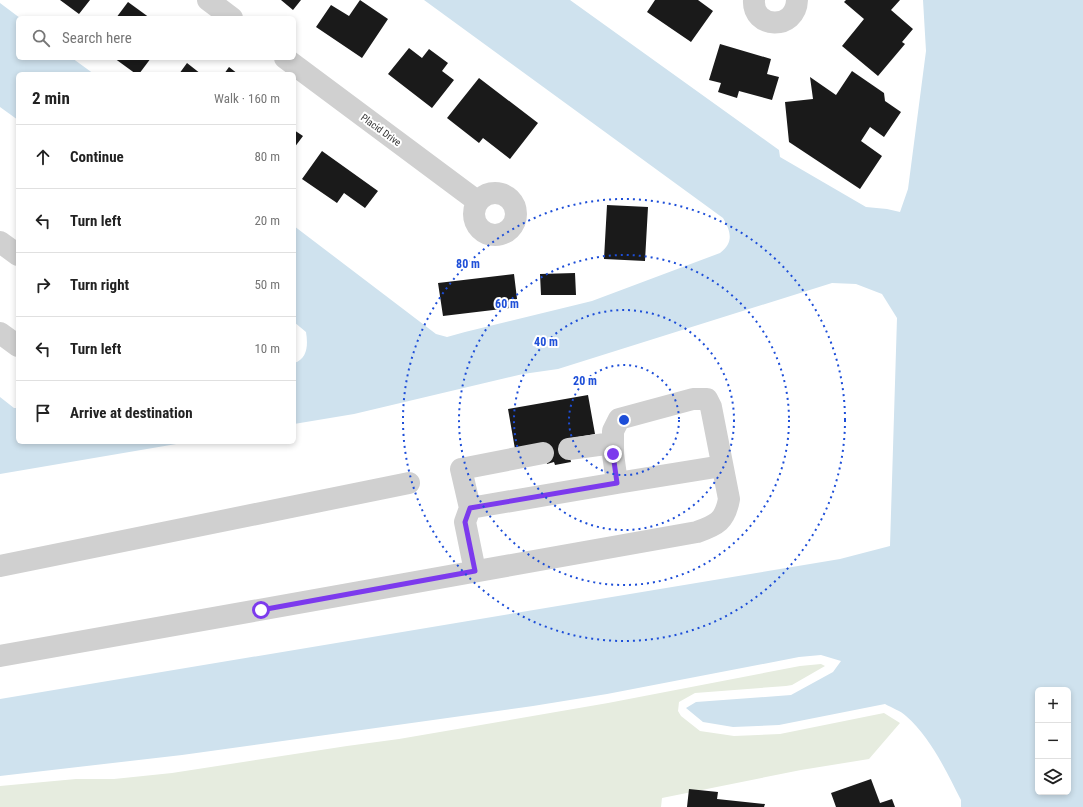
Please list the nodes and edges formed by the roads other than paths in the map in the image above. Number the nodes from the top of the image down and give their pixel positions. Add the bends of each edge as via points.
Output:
1 (208, 0) edge
2 (754, 0) edge
3 (797, 0) edge
4 (229, 16) edge
5 (288, 60) edge
6 (478, 201) dead end
7 (0, 242) edge
8 (16, 254) edge
9 (0, 333) edge
10 (16, 345) edge
11 (613, 443) junction
12 (569, 449) dead end
13 (543, 453) dead end
14 (722, 466) junction
15 (409, 483) dead end
16 (617, 483) junction
17 (470, 508) junction
18 (0, 566) edge
19 (475, 571) junction
20 (0, 656) edge

1 - 4 street
2 - 3 street via 760,16 773,23 787,20 793,14
5 - 6 street, Placid Drive
7 - 8 street
9 - 10 street
11 - 12 street
11 - 14 street via 613,431 619,419 693,399 707,399 711,407
11 - 16 street
13 - 17 street via 462,469
14 - 16 street
14 - 19 street via 729,499 722,520 711,527 698,532
15 - 18 street
16 - 17 street
17 - 19 street via 465,522
19 - 20 street

